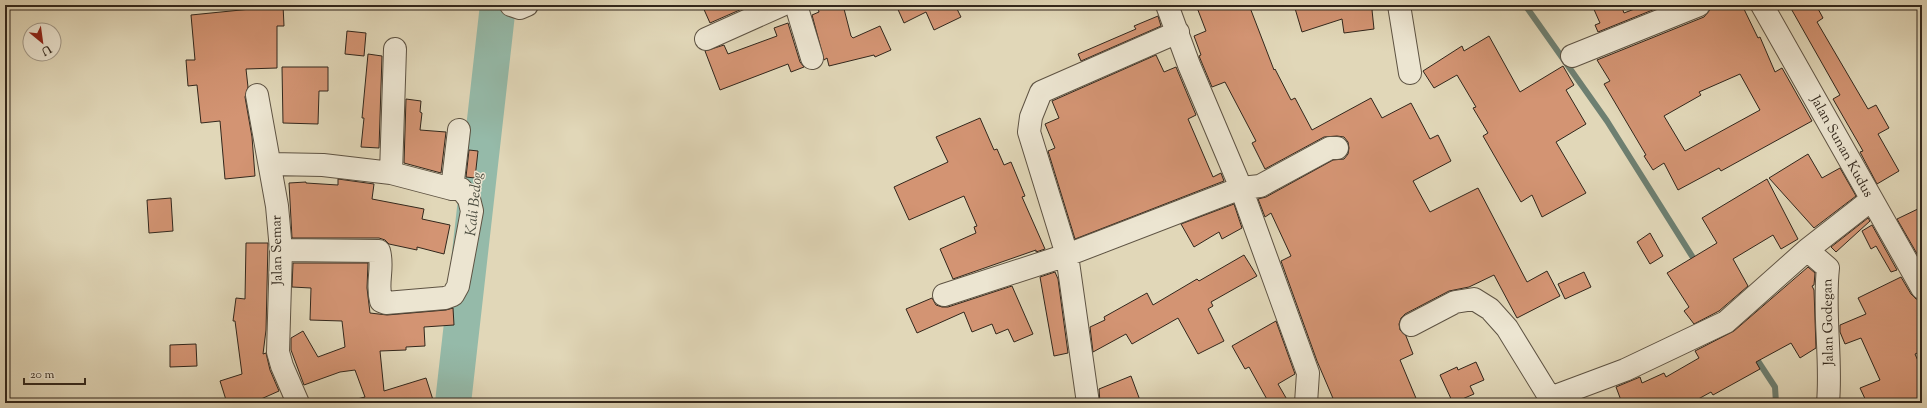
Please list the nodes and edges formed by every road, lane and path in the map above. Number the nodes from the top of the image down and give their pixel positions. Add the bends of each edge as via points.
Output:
1 (511, 5) edge
2 (527, 5) edge
3 (782, 5) edge
4 (796, 5) edge
5 (1167, 5) edge
6 (1399, 5) edge
7 (1699, 5) edge
8 (1762, 5) edge
9 (1178, 32) junction
10 (706, 39) dead end
11 (395, 49) dead end
12 (1572, 56) dead end
13 (812, 58) dead end
14 (1410, 73) dead end
15 (258, 95) dead end
16 (459, 130) dead end
17 (1337, 148) dead end
18 (271, 164) junction
19 (391, 173) junction
20 (1241, 188) junction
21 (452, 189) junction
22 (1871, 200) junction
23 (281, 250) junction
24 (1807, 250) junction
25 (1067, 255) junction
26 (1922, 288) edge
27 (944, 295) dead end
28 (1411, 325) dead end
29 (1550, 400) edge
30 (298, 403) edge
31 (1088, 403) edge
32 (1306, 403) edge
33 (1828, 403) edge

1 - 2 street via 520,8
3 - 10 street
4 - 13 street
5 - 9 street
6 - 14 street
7 - 12 street
8 - 22 street, Jalan Sunan Kudus
9 - 20 street via 1189,65
9 - 25 street via 1041,92 1031,117 1029,132
11 - 19 street
15 - 18 street, Jalan Semar
16 - 21 street
17 - 20 street via 1330,148 1260,186
18 - 19 street via 323,165
18 - 23 street, Jalan Semar
19 - 21 street
20 - 25 street
20 - 32 street via 1308,373
21 - 23 street via 461,189 469,199 472,211 458,286 453,295 445,298 381,301 378,290 381,259 379,251
22 - 24 street
22 - 26 street, Jalan Sunan Kudus
23 - 30 street, Jalan Semar via 278,352
24 - 29 street via 1726,322 1625,370
24 - 33 street, Jalan Godegan via 1828,268
25 - 27 street
25 - 31 street
28 - 29 street via 1454,302 1474,299 1490,309 1507,328

